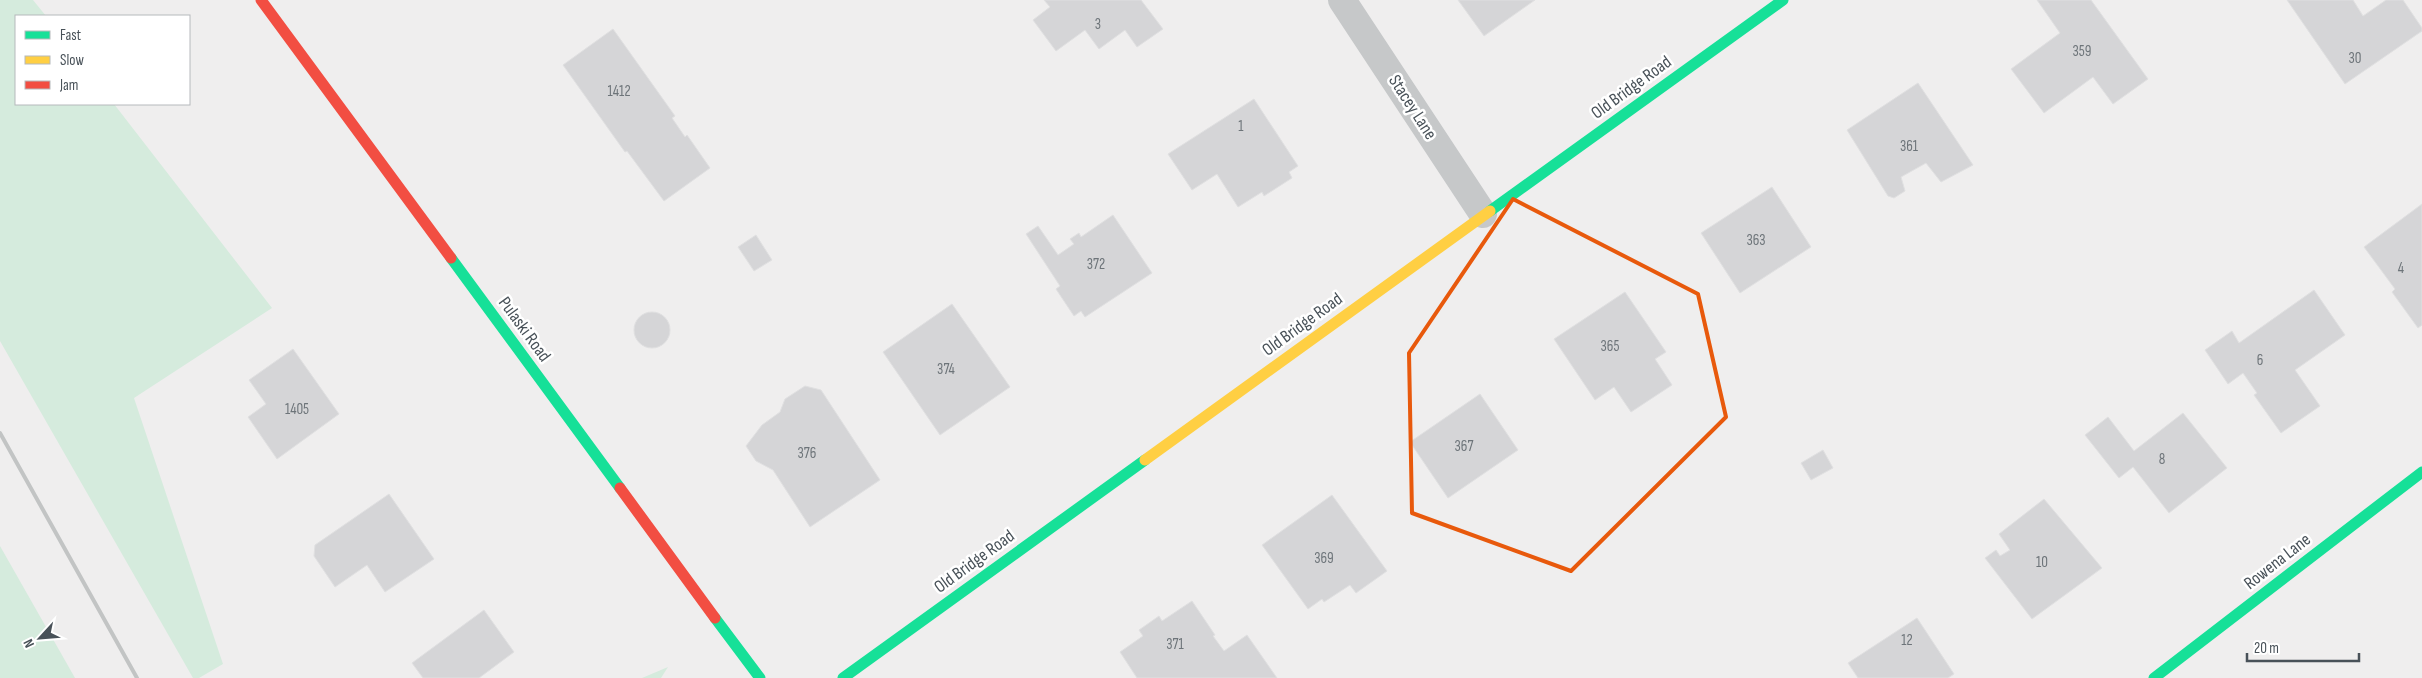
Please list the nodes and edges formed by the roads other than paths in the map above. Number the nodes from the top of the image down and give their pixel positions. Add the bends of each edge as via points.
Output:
1 (261, 0) edge
2 (1342, 0) edge
3 (1783, 0) edge
4 (1483, 214) junction
5 (2422, 472) edge
6 (760, 678) edge
7 (842, 678) edge
8 (2154, 678) edge

1 - 6 street, Pulaski Road
2 - 4 street, Stacey Lane
3 - 4 street, Old Bridge Road
4 - 7 street, Old Bridge Road
5 - 8 street, Rowena Lane

